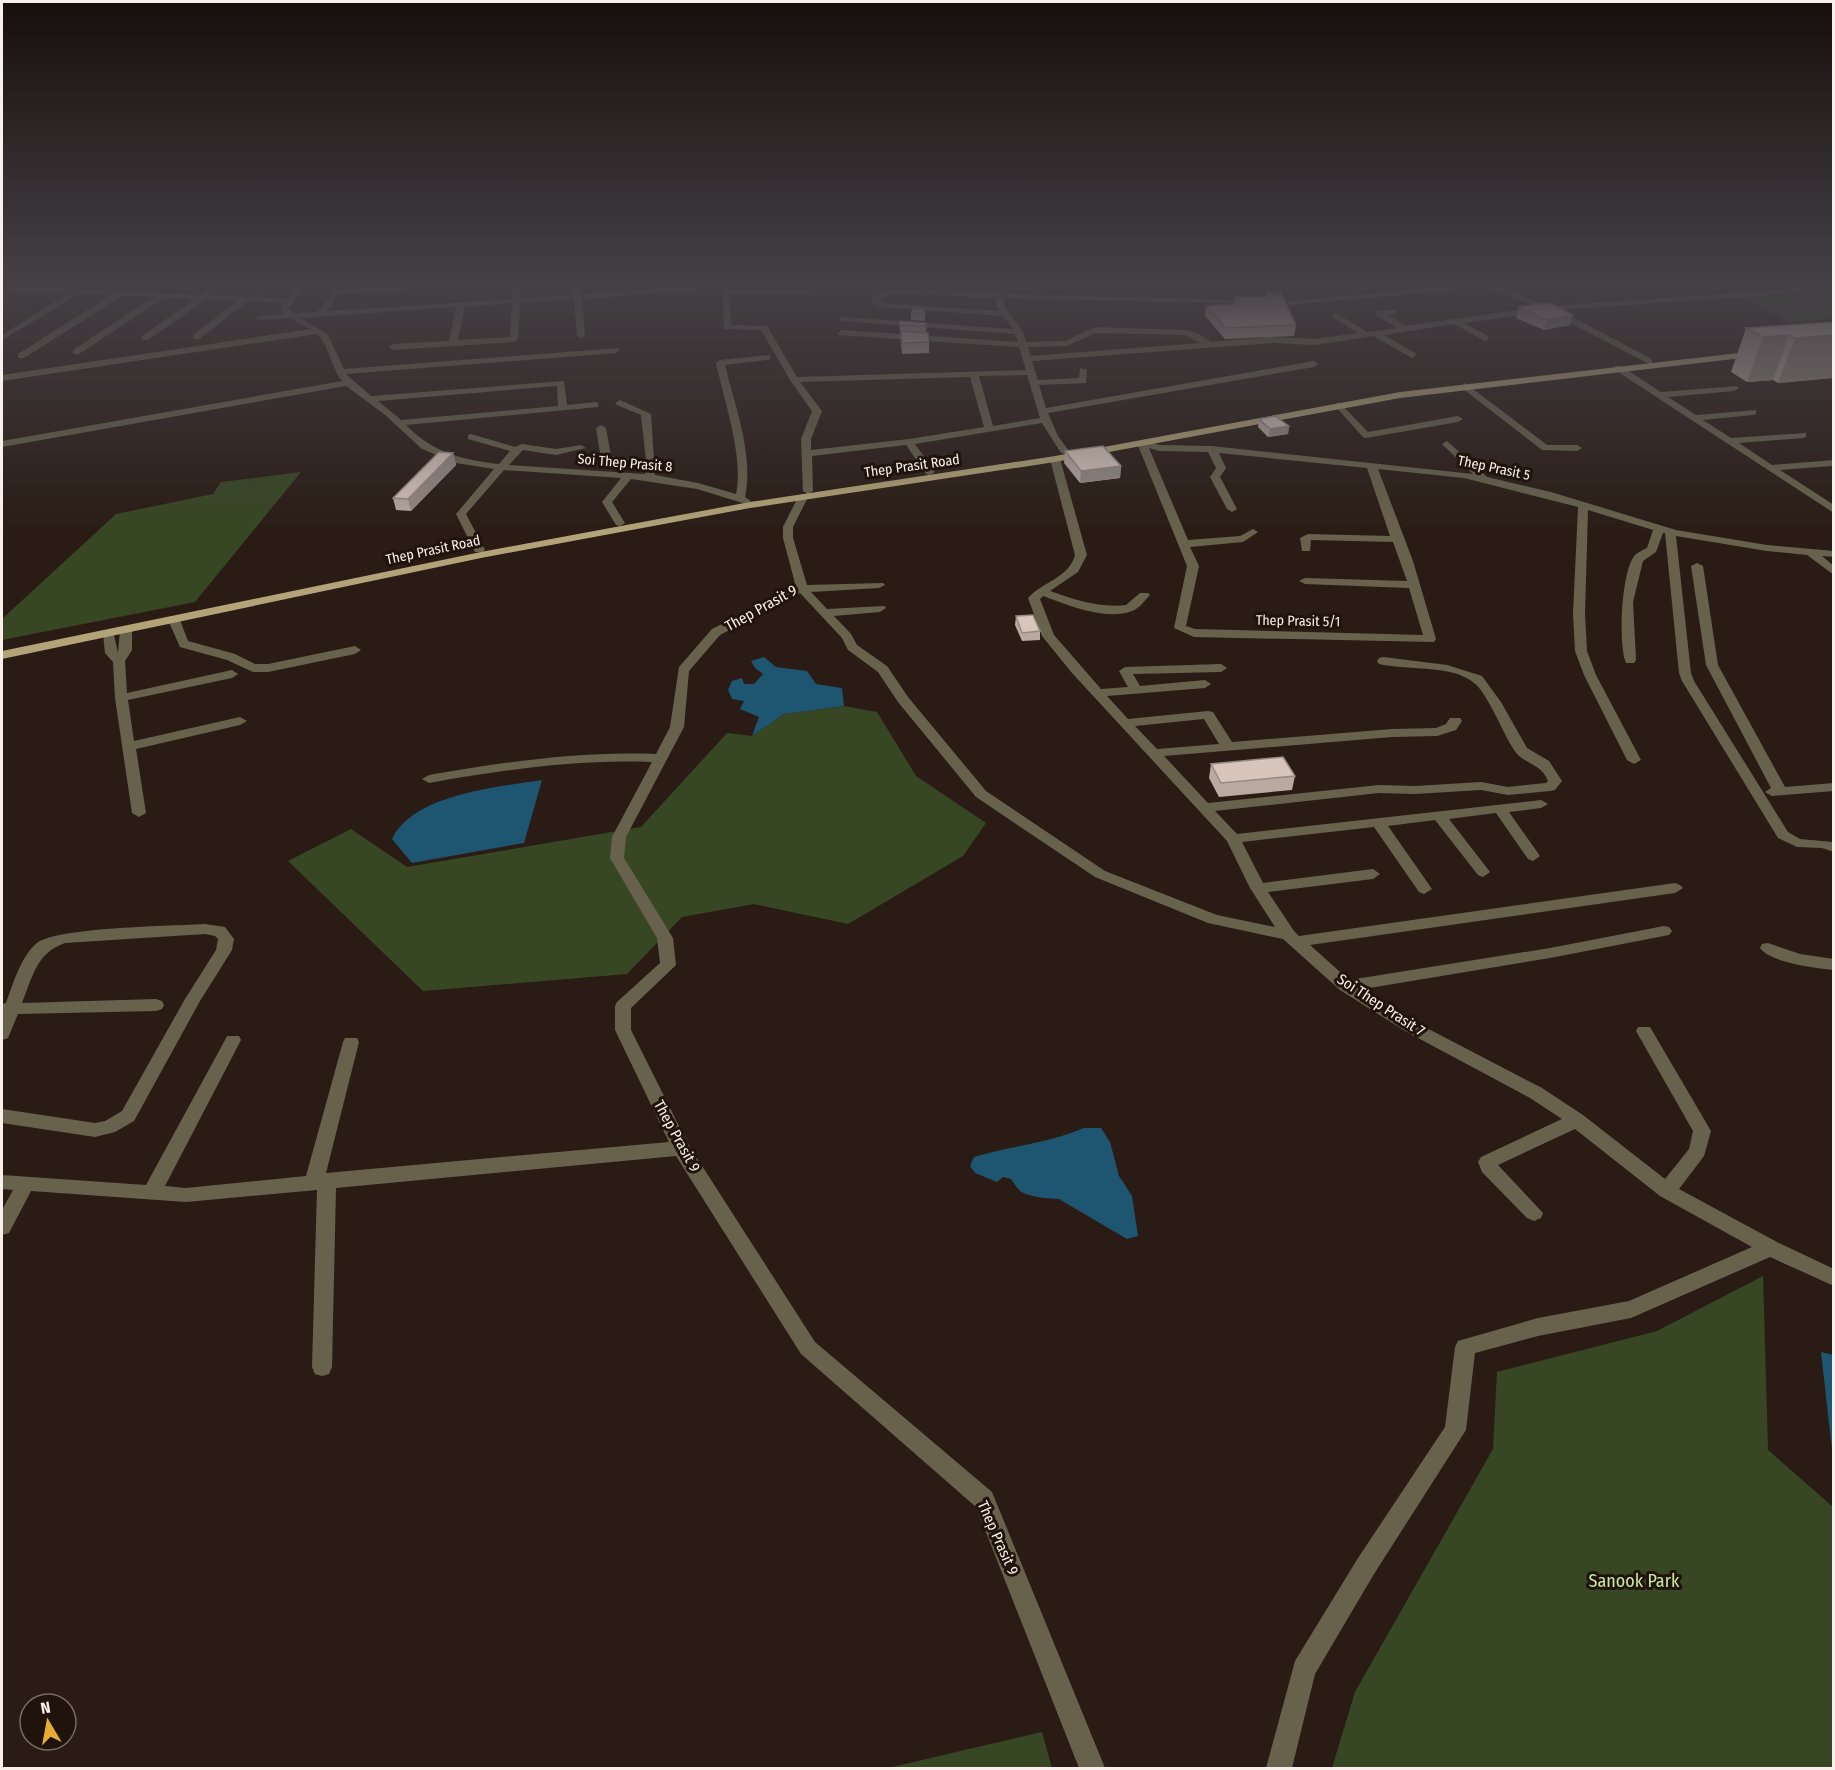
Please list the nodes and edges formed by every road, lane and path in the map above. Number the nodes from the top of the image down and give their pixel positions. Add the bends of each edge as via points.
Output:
1 (70, 368) edge
2 (338, 368) edge
3 (395, 368) edge
4 (721, 368) edge
5 (787, 368) edge
6 (1030, 368) edge
7 (1295, 368) edge
8 (1592, 368) edge
9 (1618, 368) junction
10 (1621, 368) edge
11 (1083, 370) dead end
12 (340, 372) junction
13 (1031, 372) junction
14 (974, 374) junction
15 (2, 378) edge
16 (794, 380) junction
17 (348, 383) junction
18 (1034, 383) junction
19 (1465, 386) junction
20 (1734, 388) dead end
21 (1658, 394) junction
22 (370, 399) junction
23 (620, 403) dead end
24 (595, 405) dead end
25 (1339, 405) junction
26 (563, 408) junction
27 (1753, 412) dead end
28 (1044, 416) junction
29 (1694, 418) junction
30 (1458, 419) dead end
31 (399, 423) junction
32 (601, 428) dead end
33 (989, 429) junction
34 (1803, 435) dead end
35 (471, 437) dead end
36 (1730, 441) junction
37 (909, 442) junction
38 (1142, 443) junction
39 (2, 444) edge
40 (1447, 444) dead end
41 (581, 448) dead end
42 (1577, 448) dead end
43 (1212, 449) junction
44 (516, 450) junction
45 (806, 454) junction
46 (1060, 455) junction
47 (651, 463) junction
48 (1832, 463) edge
49 (1372, 467) junction
50 (499, 468) junction
51 (1770, 468) junction
52 (930, 472) junction
53 (628, 476) junction
54 (650, 478) junction
55 (1484, 479) junction
56 (806, 494) junction
57 (1833, 495) edge
58 (1813, 497) junction
59 (745, 501) junction
60 (1583, 505) junction
61 (1232, 509) dead end
62 (1833, 510) edge
63 (620, 523) junction
64 (1664, 530) junction
65 (1253, 532) dead end
66 (1397, 539) junction
67 (1183, 544) junction
68 (1306, 549) dead end
69 (479, 550) junction
70 (1810, 552) junction
71 (1833, 555) edge
72 (1697, 566) dead end
73 (1833, 572) edge
74 (1305, 581) dead end
75 (879, 585) dead end
76 (1414, 585) junction
77 (802, 589) junction
78 (1040, 591) junction
79 (1144, 595) dead end
80 (880, 608) dead end
81 (824, 613) junction
82 (174, 620) junction
83 (126, 630) junction
84 (109, 634) junction
85 (2, 647) edge
86 (355, 650) dead end
87 (2, 655) edge
88 (1630, 660) dead end
89 (119, 661) junction
90 (1383, 661) dead end
91 (1221, 668) dead end
92 (232, 674) dead end
93 (1205, 684) dead end
94 (1136, 690) junction
95 (1097, 693) junction
96 (121, 698) junction
97 (240, 721) dead end
98 (1455, 721) dead end
99 (1125, 723) junction
100 (129, 746) junction
101 (1228, 747) junction
102 (1154, 753) junction
103 (659, 758) junction
104 (1634, 760) dead end
105 (429, 779) dead end
106 (1833, 787) edge
107 (1780, 791) junction
108 (1757, 793) junction
109 (1541, 804) dead end
110 (1204, 808) junction
111 (1500, 809) junction
112 (139, 813) dead end
113 (1439, 816) junction
114 (1378, 822) junction
115 (1233, 839) junction
116 (1833, 848) edge
117 (1533, 856) dead end
118 (1484, 872) dead end
119 (1373, 874) dead end
120 (1258, 888) junction
121 (1676, 888) dead end
122 (1424, 890) dead end
123 (1664, 931) dead end
124 (1292, 939) junction
125 (1768, 948) dead end
126 (1833, 965) edge
127 (1346, 986) junction
128 (156, 1005) dead end
129 (7, 1009) edge
130 (1644, 1031) dead end
131 (2, 1034) edge
132 (233, 1040) dead end
133 (351, 1042) dead end
134 (2, 1116) edge
135 (1577, 1120) junction
136 (681, 1148) junction
137 (321, 1181) junction
138 (2, 1182) edge
139 (26, 1184) junction
140 (1667, 1191) junction
141 (152, 1192) junction
142 (1534, 1214) dead end
143 (2, 1227) edge
144 (1770, 1248) junction
145 (1833, 1278) edge
146 (321, 1367) dead end
147 (1092, 1768) edge
148 (1279, 1768) edge

1 - 15 street
2 - 12 street, Soi Thep Prasit 8
3 - 12 street
4 - 59 street
5 - 16 street
6 - 13 street
7 - 28 street
8 - 46 main road, Thep Prasit Road via 1391,391
9 - 10 main road, Thep Prasit Road
9 - 19 main road, Thep Prasit Road
9 - 21 street
11 - 18 street via 1083,381
12 - 17 street, Soi Thep Prasit 8
13 - 14 street
13 - 18 street
14 - 16 street
14 - 33 street
16 - 45 street via 817,411 806,439
17 - 22 street, Soi Thep Prasit 8
17 - 39 street
18 - 28 street
19 - 25 main road, Thep Prasit Road
19 - 42 street via 1545,448
20 - 21 street
21 - 29 street
22 - 26 street via 561,383
22 - 31 street, Soi Thep Prasit 8
23 - 47 street via 646,414
24 - 26 street
25 - 30 street via 1366,435
25 - 38 main road, Thep Prasit Road
26 - 31 street
27 - 29 street
28 - 33 street
28 - 46 street
29 - 36 street
31 - 50 street, Soi Thep Prasit 8 via 415,441 433,451
32 - 47 street via 606,459
33 - 37 street
34 - 36 street
35 - 44 street
36 - 51 street
37 - 45 street
37 - 52 street
38 - 43 street, Thep Prasit 5
38 - 46 main road, Thep Prasit Road
38 - 67 street, Thep Prasit 5/1
40 - 55 street
41 - 44 street via 556,452 522,447
43 - 49 street, Thep Prasit 5
43 - 61 street via 1221,468 1215,477
44 - 50 street
45 - 56 street
46 - 52 main road, Thep Prasit Road
46 - 56 main road, Thep Prasit Road
46 - 78 street via 1080,565 1074,573
47 - 54 street
48 - 51 street
49 - 55 street, Thep Prasit 5
49 - 66 street, Thep Prasit 5/1
50 - 53 street, Soi Thep Prasit 8
50 - 69 street via 460,514
51 - 58 street
52 - 56 main road, Thep Prasit Road
53 - 54 street, Soi Thep Prasit 8
53 - 63 street via 607,502
54 - 59 street, Soi Thep Prasit 8 via 680,481
55 - 60 street, Thep Prasit 5
56 - 59 main road, Thep Prasit Road
56 - 77 street, Thep Prasit 9 via 788,527
57 - 58 street
58 - 62 street
59 - 63 main road, Thep Prasit Road
59 - 82 main road, Thep Prasit Road
60 - 64 street, Thep Prasit 5
60 - 104 street via 1581,651
63 - 69 main road, Thep Prasit Road
64 - 70 street, Thep Prasit 5
64 - 88 street via 1652,550 1637,561 1627,602
64 - 108 street via 1685,673
65 - 67 street via 1242,539
66 - 68 street via 1308,537
66 - 76 street, Thep Prasit 5/1
67 - 76 street, Thep Prasit 5/1 via 1193,566 1180,628 1194,633 1430,639
69 - 85 main road, Thep Prasit Road
70 - 71 street, Thep Prasit 5
70 - 73 street
72 - 107 street via 1712,665
74 - 76 street
75 - 77 street
77 - 81 street
77 - 103 street, Thep Prasit 9 via 716,632 683,670 677,727
78 - 79 street via 1085,606 1109,609 1130,608
78 - 95 street, Soi Thep Prasit 7 via 1034,598 1048,636
80 - 81 street
81 - 124 street via 852,647 884,669 903,699 981,794 1100,874 1213,920
82 - 83 main road, Thep Prasit Road
82 - 86 street via 184,644 231,657 253,668
83 - 84 main road, Thep Prasit Road
83 - 89 street via 126,650
84 - 87 main road, Thep Prasit Road
84 - 89 street via 111,653
89 - 96 street
90 - 110 street via 1419,664 1479,680 1521,750 1551,770 1555,781 1551,787 1379,789
91 - 94 street via 1125,671
92 - 96 street
93 - 94 street
94 - 95 street
95 - 99 street, Soi Thep Prasit 7
96 - 100 street
97 - 100 street
98 - 101 street via 1447,730 1437,732
99 - 101 street via 1208,715
99 - 102 street, Soi Thep Prasit 7
100 - 112 street
101 - 102 street
102 - 110 street, Soi Thep Prasit 7
103 - 105 street via 565,758
103 - 136 street, Thep Prasit 9 via 619,837 617,858 665,938 668,965 623,1006 623,1030
106 - 107 street
107 - 108 street
108 - 116 street via 1790,841
109 - 111 street
110 - 115 street, Soi Thep Prasit 7
111 - 113 street
111 - 117 street
113 - 114 street
113 - 118 street
114 - 115 street
114 - 122 street
115 - 120 street, Soi Thep Prasit 7
119 - 120 street
120 - 124 street, Soi Thep Prasit 7
121 - 124 street
123 - 127 street
124 - 127 street, Soi Thep Prasit 7
125 - 126 street via 1804,962
127 - 135 street, Soi Thep Prasit 7
128 - 129 street
129 - 131 street
129 - 134 street via 40,949 63,938 205,929 220,931 226,939 224,950 128,1116 96,1130
130 - 140 street via 1702,1131 1698,1151
132 - 141 street
133 - 137 street
135 - 140 street, Soi Thep Prasit 7
135 - 142 street via 1487,1162
136 - 137 street
136 - 147 street, Thep Prasit 9 via 808,1348 984,1500
137 - 141 street via 186,1195
137 - 146 street
138 - 139 street
139 - 141 street
139 - 143 street
140 - 144 street, Soi Thep Prasit 7
144 - 145 street, Soi Thep Prasit 7
144 - 148 street via 1631,1309 1538,1327 1464,1347 1455,1430 1304,1670

